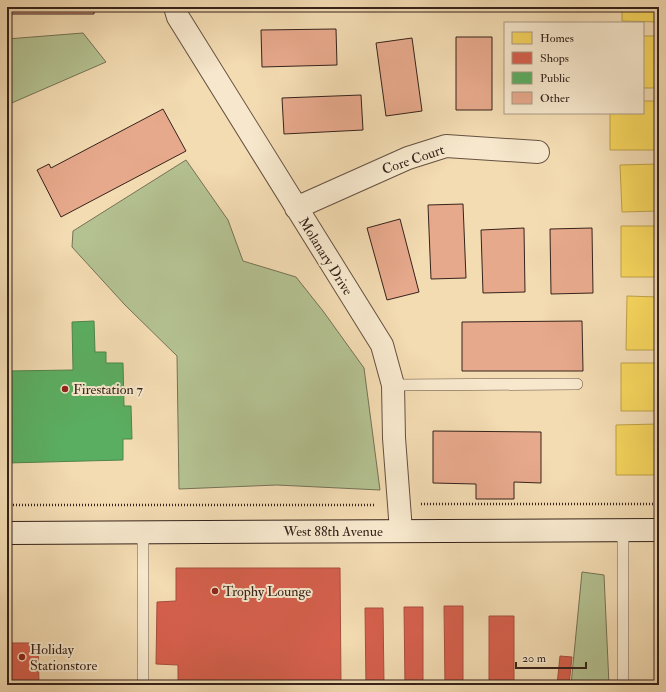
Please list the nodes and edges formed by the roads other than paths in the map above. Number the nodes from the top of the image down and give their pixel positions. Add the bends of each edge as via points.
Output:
1 (175, 7) edge
2 (538, 152) dead end
3 (296, 208) junction
4 (577, 384) dead end
5 (393, 385) junction
6 (623, 530) junction
7 (659, 530) edge
8 (401, 531) junction
9 (143, 532) junction
10 (7, 533) edge
11 (143, 685) edge
12 (623, 685) edge

1 - 3 street, Molanary Drive via 178,17
2 - 3 street, Core Court via 446,146 401,161
3 - 5 street, Molanary Drive via 382,345
4 - 5 lane
5 - 8 street, Molanary Drive
6 - 7 street, West 88th Avenue
6 - 8 street, West 88th Avenue
6 - 12 lane
8 - 9 street, West 88th Avenue
9 - 10 street, West 88th Avenue
9 - 11 lane

